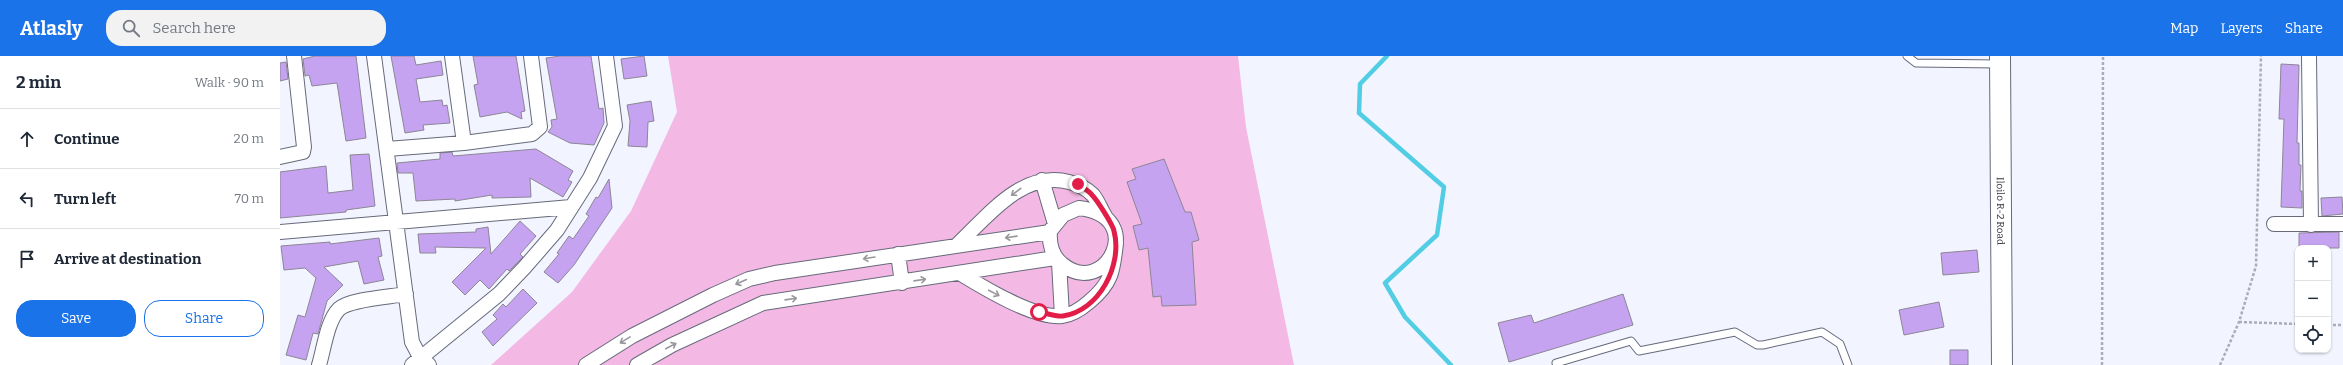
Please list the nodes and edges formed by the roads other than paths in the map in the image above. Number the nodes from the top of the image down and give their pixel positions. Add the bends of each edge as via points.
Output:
1 (294, 56) edge
2 (374, 56) edge
3 (452, 56) edge
4 (531, 56) edge
5 (606, 56) edge
6 (1907, 56) edge
7 (2309, 56) edge
8 (2000, 60) edge
9 (464, 143) junction
10 (387, 149) junction
11 (280, 157) edge
12 (1042, 180) junction
13 (572, 207) junction
14 (1105, 217) junction
15 (396, 221) junction
16 (2274, 224) dead end
17 (2343, 224) edge
18 (2312, 225) junction
19 (1053, 228) junction
20 (280, 232) edge
21 (1116, 243) junction
22 (957, 245) junction
23 (898, 254) junction
24 (1057, 260) junction
25 (961, 274) junction
26 (902, 282) junction
27 (406, 294) junction
28 (1062, 316) junction
29 (420, 362) edge
30 (1556, 363) dead end
31 (319, 365) edge
32 (586, 365) edge
33 (637, 365) edge
34 (1848, 365) edge
35 (2002, 365) edge

1 - 11 street via 304,147 303,152 299,154
2 - 10 street
3 - 9 street
4 - 9 street via 540,127 537,132
5 - 13 street via 615,126 590,178
6 - 8 lane via 1916,63
7 - 18 street
8 - 35 main road, Iloilo R-2 Road
9 - 10 street
10 - 15 street
12 - 14 street via 1056,178 1078,184 1092,195
12 - 19 street
12 -> 22 street via 1021,188 1005,200
13 - 15 street
13 - 29 street via 557,230 499,294
14 - 19 street via 1094,210 1079,208 1063,215
14 - 21 street via 1114,230
15 - 20 street
15 - 27 street
16 - 18 street
17 - 18 street
19 -> 22 street
19 - 24 street via 1052,250
21 - 24 street via 1112,256 1104,267 1090,273 1070,271
21 - 28 street via 1114,271 1101,292 1079,311
22 - 23 street
23 - 26 street
23 -> 32 street via 775,272 749,279 632,336
24 - 25 street
24 - 28 street
26 -> 25 street
25 -> 28 street via 997,295 1039,312
33 -> 26 street via 672,345 763,303
27 - 29 street via 412,342
27 - 31 street via 348,304 339,310 332,322
30 - 34 lane via 1631,341 1638,351 1735,332 1757,345 1764,345 1818,332 1840,344

